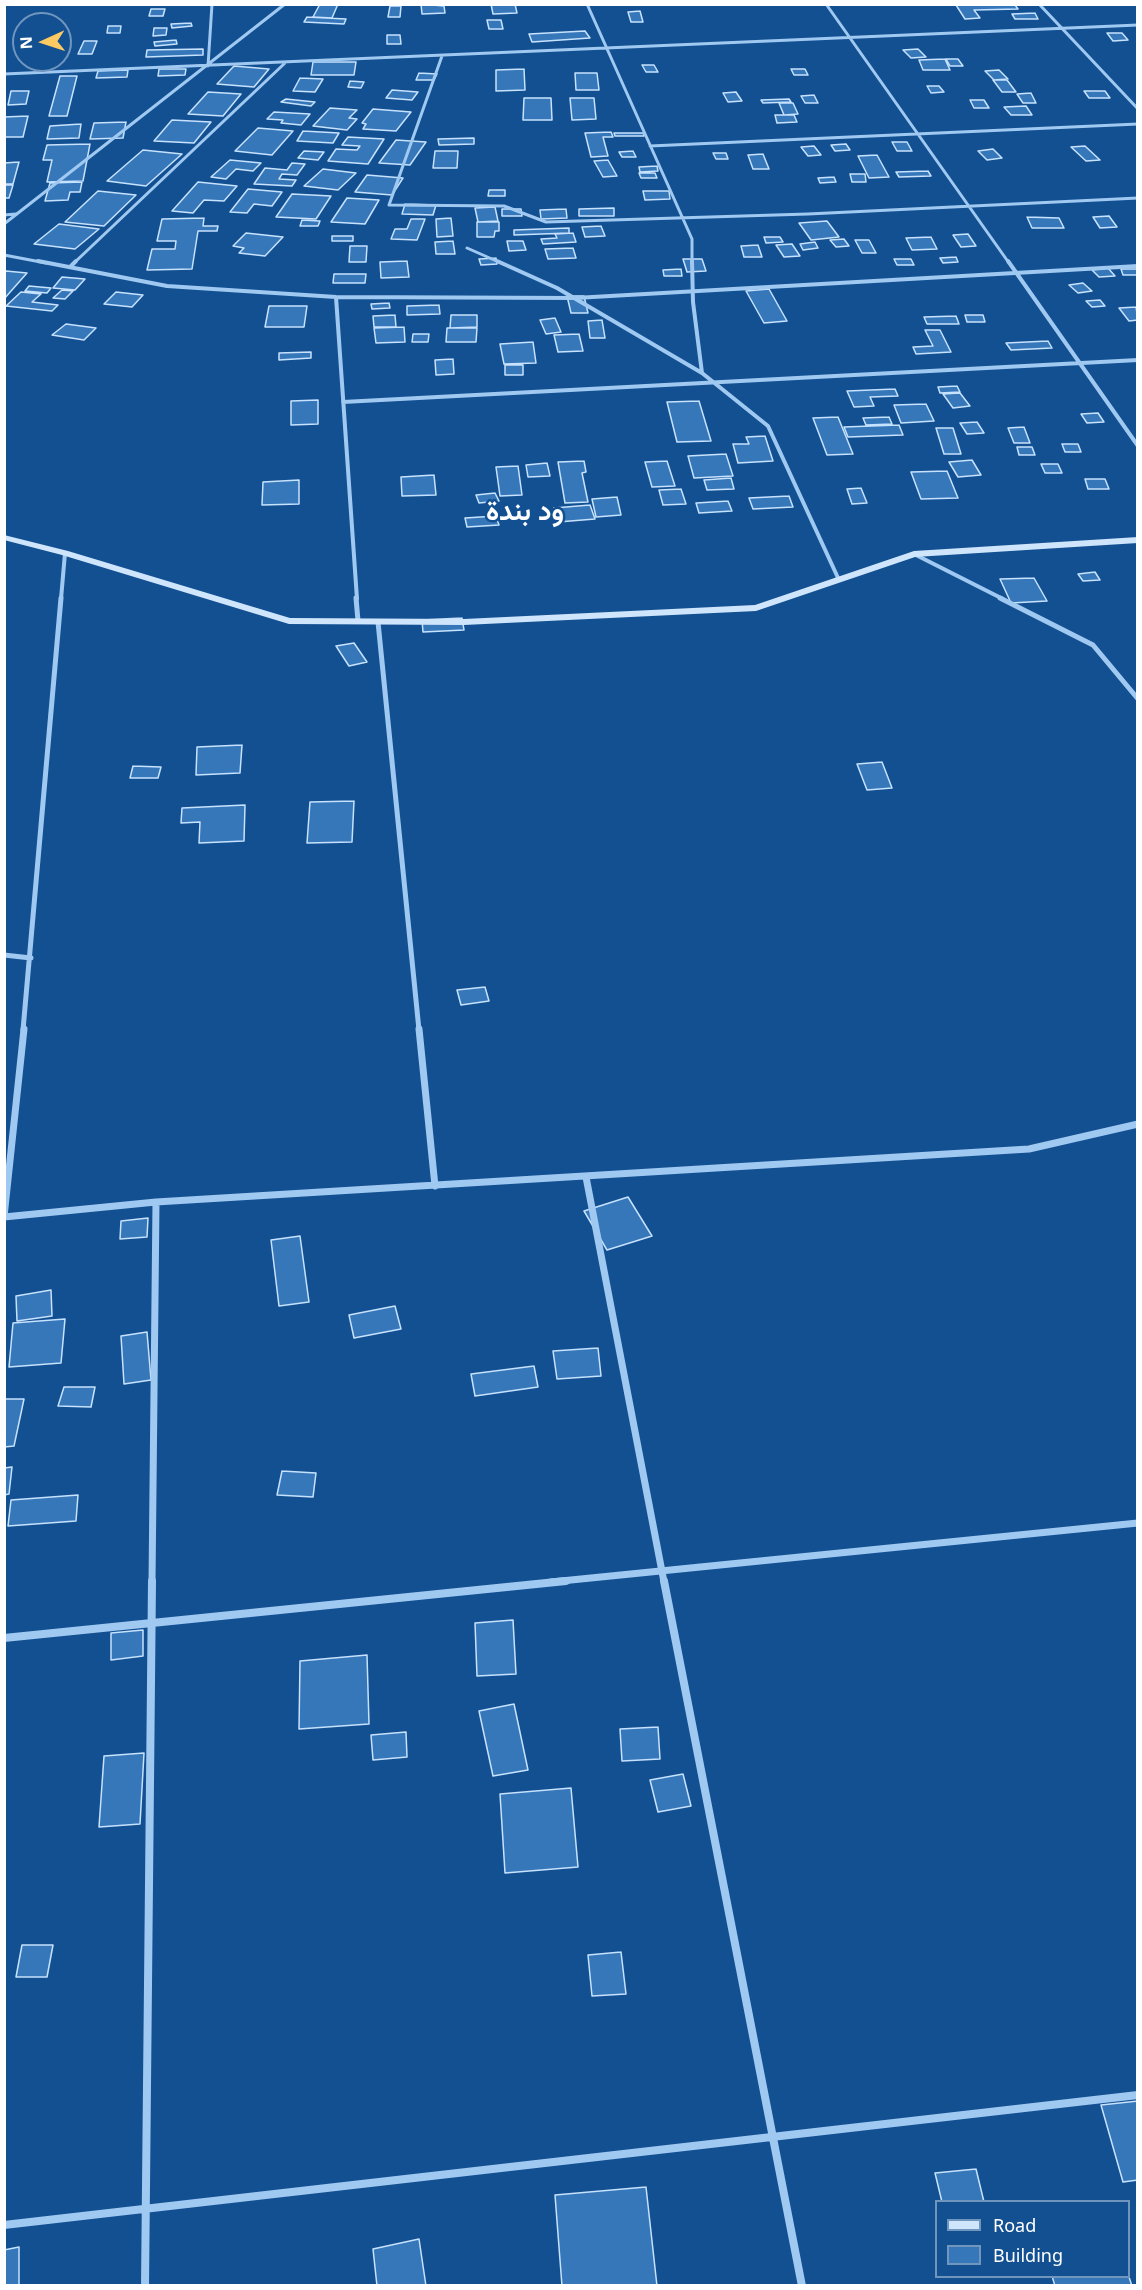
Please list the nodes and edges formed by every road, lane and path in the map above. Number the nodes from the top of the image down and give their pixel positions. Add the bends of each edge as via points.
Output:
1 (212, 4) edge
2 (285, 4) edge
3 (587, 4) edge
4 (826, 4) edge
5 (1039, 4) edge
6 (1137, 26) edge
7 (1061, 29) junction
8 (850, 38) junction
9 (605, 49) junction
10 (442, 56) junction
11 (286, 63) junction
12 (208, 66) junction
13 (4, 74) edge
14 (1137, 109) edge
15 (1137, 124) edge
16 (917, 134) junction
17 (650, 146) junction
18 (1137, 198) edge
19 (969, 206) junction
20 (17, 214) junction
21 (4, 215) edge
22 (684, 218) junction
23 (4, 224) edge
24 (467, 248) dead end
25 (4, 255) edge
26 (1137, 266) edge
27 (70, 267) junction
28 (1015, 273) junction
29 (693, 291) junction
30 (336, 297) junction
31 (575, 298) junction
32 (1137, 360) edge
33 (1079, 363) junction
34 (702, 373) junction
35 (714, 383) junction
36 (343, 402) junction
37 (1137, 446) edge
38 (4, 537) edge
39 (1137, 540) edge
40 (65, 552) junction
41 (915, 554) junction
42 (839, 580) junction
43 (358, 621) junction
44 (378, 622) junction
45 (1137, 699) edge
46 (4, 955) edge
47 (32, 958) junction
48 (1137, 1124) edge
49 (586, 1177) junction
50 (435, 1186) junction
51 (156, 1202) junction
52 (4, 1217) edge
53 (1137, 1523) edge
54 (663, 1571) junction
55 (152, 1623) junction
56 (4, 1638) edge
57 (1137, 2096) edge
58 (771, 2138) junction
59 (146, 2209) junction
60 (4, 2225) edge
61 (145, 2286) edge
62 (802, 2286) edge

1 - 12 street
2 - 12 street
3 - 9 street
4 - 8 street
5 - 7 street
6 - 7 street
7 - 8 street
7 - 14 street
8 - 9 street
8 - 16 street
9 - 10 street
9 - 17 street
10 - 11 street
10 - 22 street via 389,205 504,207 546,222
11 - 12 street
11 - 27 street
12 - 13 street
12 - 20 street
15 - 16 street
16 - 17 street
16 - 19 street
17 - 22 street
18 - 19 street
19 - 22 street
19 - 28 street
20 - 21 street
20 - 23 street
22 - 29 street via 692,239
24 - 31 street
25 - 27 street
26 - 28 street
27 - 30 street via 168,286
28 - 29 street
28 - 33 street
29 - 31 street
29 - 34 street
30 - 31 street
30 - 36 street
31 - 34 street
32 - 33 street
33 - 35 street
33 - 37 street
34 - 35 street
35 - 36 street
35 - 42 street via 768,426
36 - 43 street
38 - 40 street
39 - 41 street
40 - 43 street via 289,621
40 - 47 street
41 - 42 street
41 - 45 street via 1094,645
42 - 44 street via 756,608 464,622
43 - 44 street
44 - 50 street
46 - 47 street
47 - 52 street
48 - 49 street via 1029,1149
49 - 50 street
49 - 54 street
50 - 51 street
51 - 52 street
51 - 55 street
53 - 54 street
54 - 55 street
54 - 58 street
55 - 56 street
55 - 59 street
57 - 58 street
58 - 59 street
58 - 62 street
59 - 60 street
59 - 61 street

